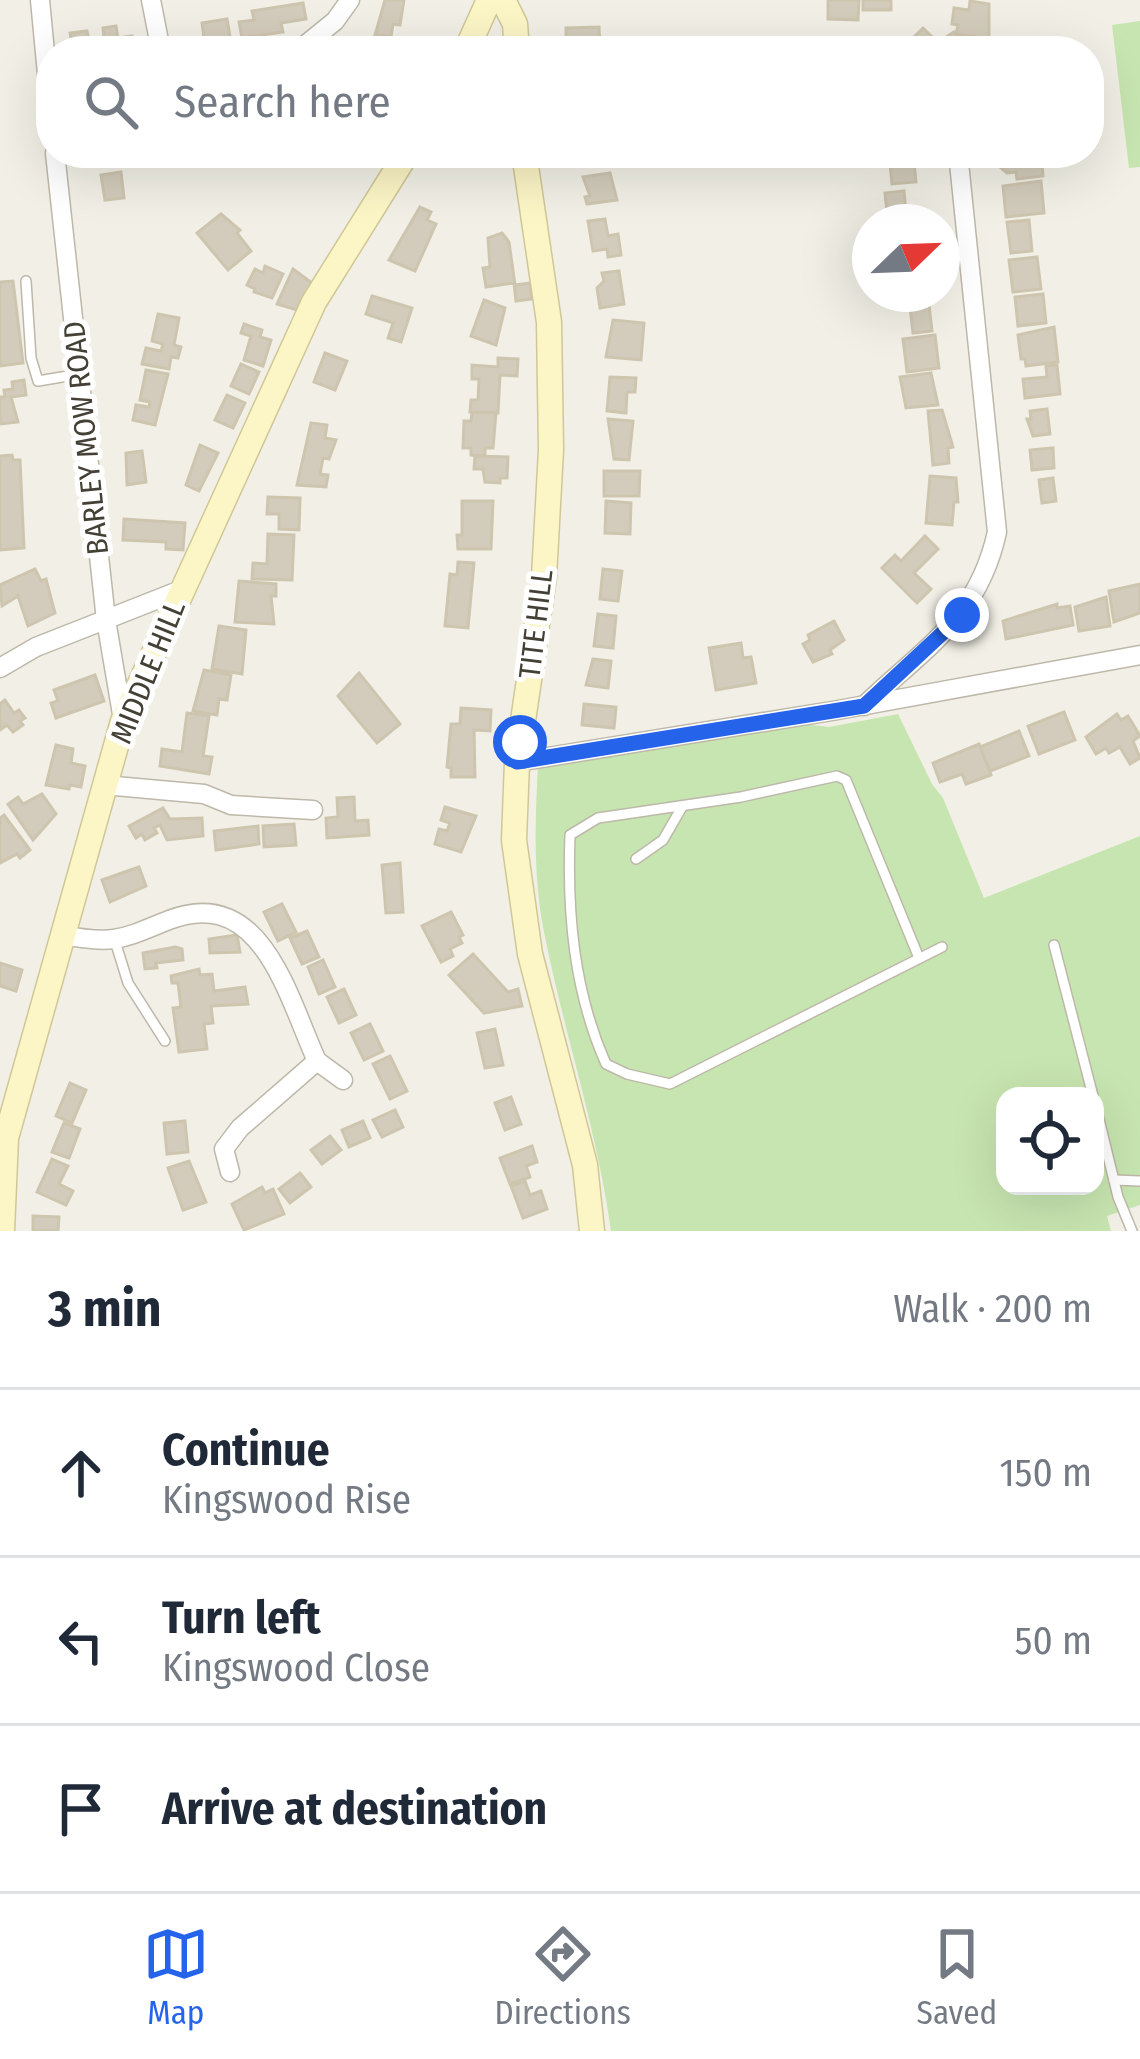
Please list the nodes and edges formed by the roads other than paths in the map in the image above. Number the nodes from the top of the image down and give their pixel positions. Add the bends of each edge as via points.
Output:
1 (40, 0) edge
2 (151, 0) edge
3 (350, 0) edge
4 (489, 0) edge
5 (503, 0) edge
6 (44, 36) edge
7 (158, 36) edge
8 (316, 36) edge
9 (473, 36) edge
10 (516, 36) edge
11 (57, 168) edge
12 (398, 168) edge
13 (526, 168) edge
14 (960, 168) edge
15 (26, 281) dead end
16 (80, 374) junction
17 (182, 590) junction
18 (106, 620) junction
19 (1140, 655) edge
20 (0, 668) edge
21 (864, 706) junction
22 (123, 722) junction
23 (517, 762) junction
24 (104, 785) junction
25 (682, 807) junction
26 (313, 810) dead end
27 (636, 859) dead end
28 (62, 935) junction
29 (116, 941) junction
30 (1054, 945) dead end
31 (942, 947) dead end
32 (919, 958) junction
33 (166, 1041) dead end
34 (316, 1061) junction
35 (343, 1080) dead end
36 (1091, 1087) edge
37 (3, 1136) edge
38 (1104, 1140) edge
39 (230, 1172) dead end
40 (1114, 1180) junction
41 (1140, 1181) edge
42 (2, 1231) edge
43 (592, 1231) edge
44 (1132, 1231) edge

1 - 6 street
2 - 7 street
3 - 8 street
4 - 9 street
5 - 10 street
11 - 16 street, BARLEY MOW ROAD
12 - 17 street, MIDDLE HILL via 314,302
13 - 23 street, TITE HILL via 549,322 551,450 544,577
14 - 21 street via 997,532 962,615
15 - 16 lane via 38,381
16 - 18 street, BARLEY MOW ROAD
17 - 18 street
17 - 22 street, MIDDLE HILL
18 - 20 street
18 - 22 street, BARLEY MOW ROAD
19 - 21 street
21 - 23 street
22 - 24 street, MIDDLE HILL
23 - 43 street, TITE HILL via 514,840 530,954 585,1166
24 - 26 street
24 - 28 street, MIDDLE HILL
25 - 27 lane via 663,840
25 - 32 lane via 846,780
25 - 32 lane via 598,818 570,835 578,977 606,1064 670,1084
28 - 29 street
28 - 37 street, MIDDLE HILL
29 - 33 lane via 128,983
29 - 34 street via 192,913 234,920 266,948
30 - 36 lane
31 - 32 lane
34 - 35 street
34 - 39 street via 218,1143
37 - 42 street, MIDDLE HILL
38 - 40 lane
40 - 41 lane
40 - 44 lane

